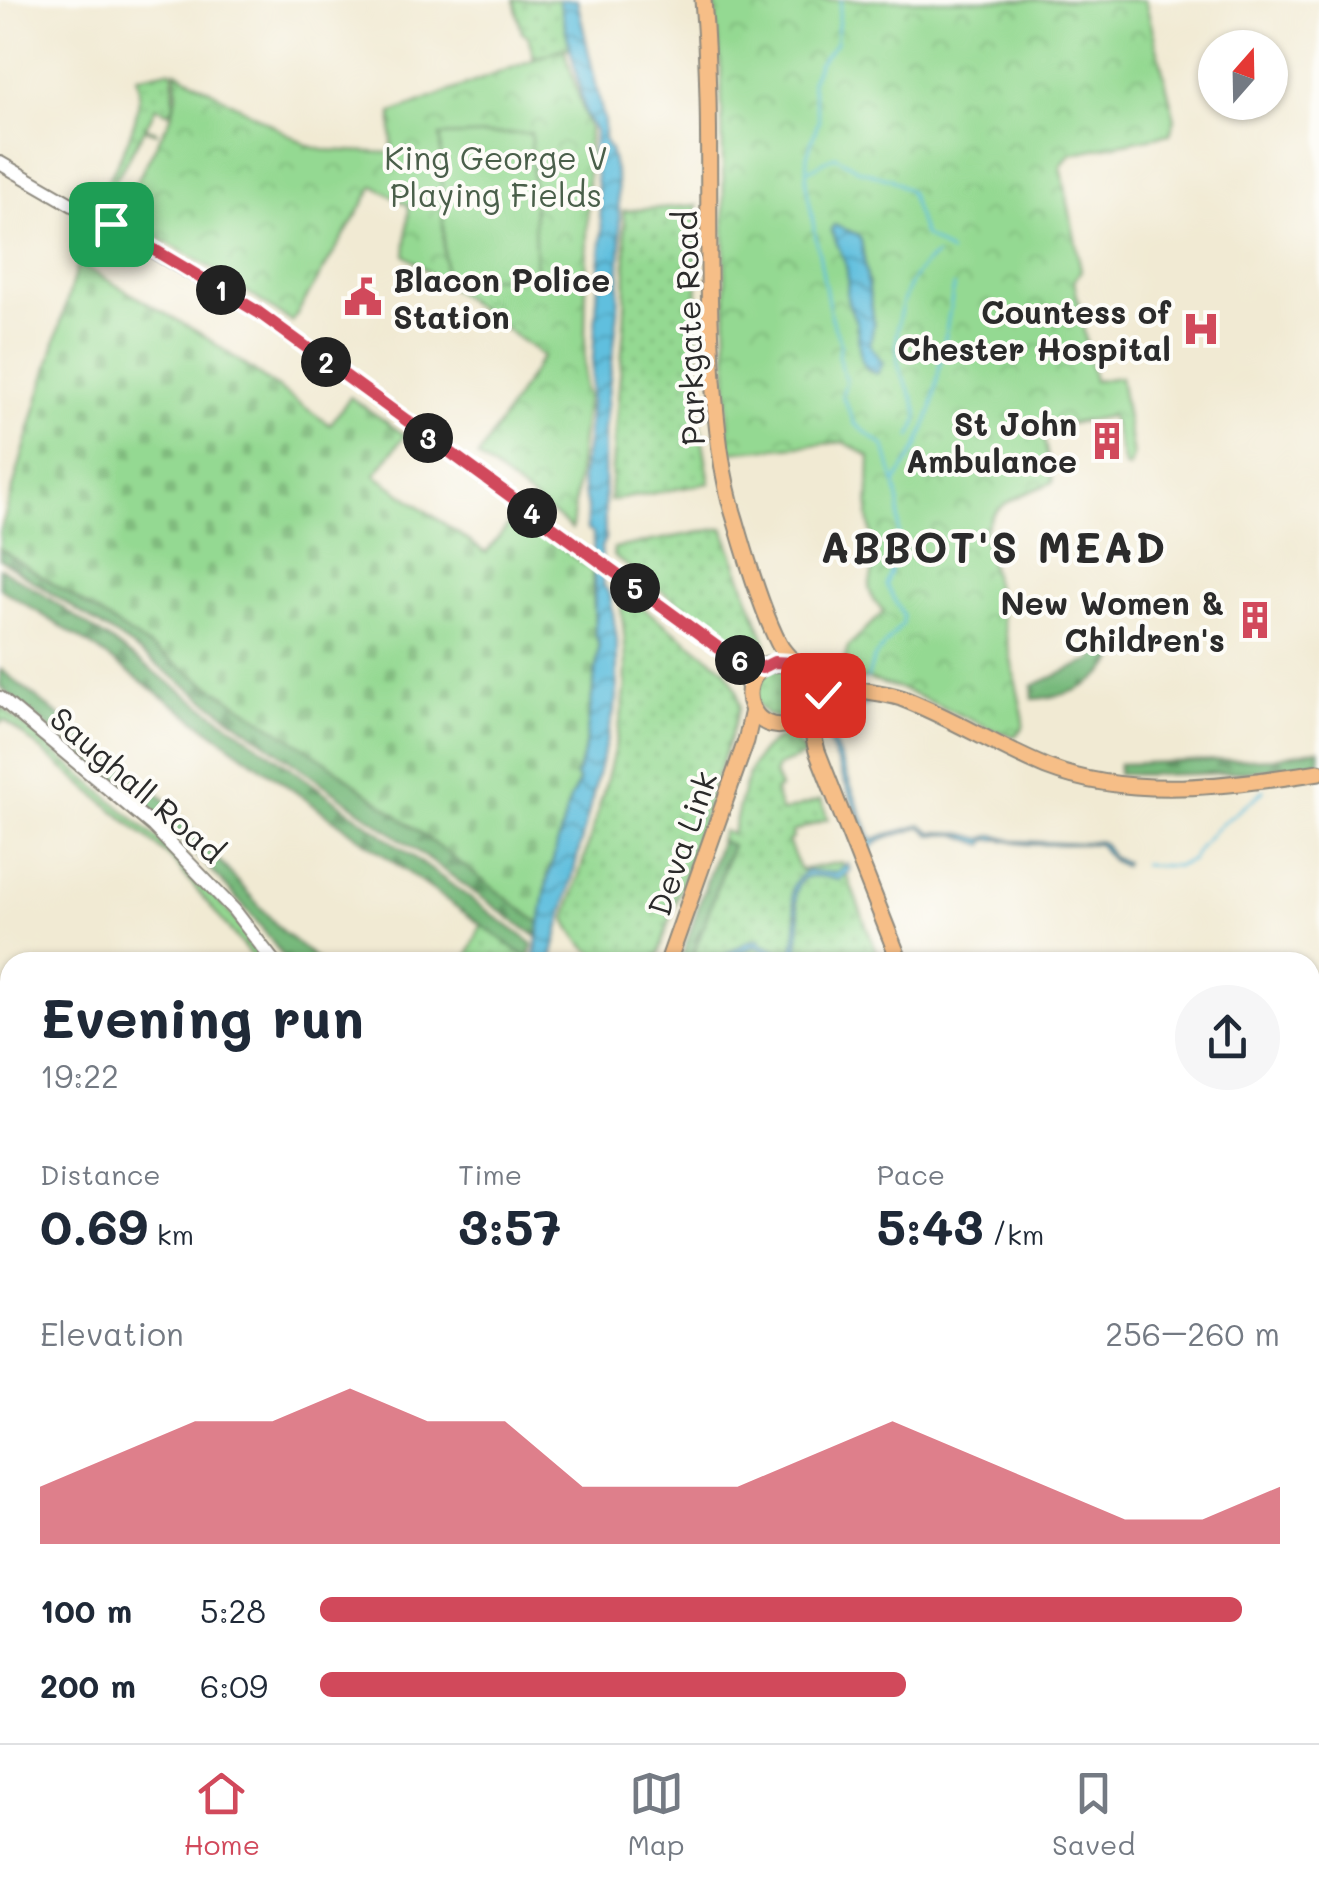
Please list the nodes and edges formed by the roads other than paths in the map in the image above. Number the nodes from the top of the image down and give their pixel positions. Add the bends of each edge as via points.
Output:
1 (703, 0) edge
2 (0, 162) edge
3 (780, 645) junction
4 (731, 657) junction
5 (768, 665) junction
6 (799, 668) junction
7 (748, 688) junction
8 (857, 689) junction
9 (0, 698) edge
10 (809, 704) junction
11 (752, 710) junction
12 (782, 724) junction
13 (746, 741) junction
14 (817, 751) junction
15 (1319, 772) edge
16 (266, 952) edge
17 (672, 952) edge
18 (896, 952) edge

1 - 3 main road, Parkgate Road via 717,432 736,523
2 - 4 street via 258,312
3 - 5 main road
3 - 6 main road, Parkgate Road
4 - 5 street
4 - 7 street
5 - 6 main road
5 - 7 main road
6 - 8 main road
6 - 10 main road via 810,681
7 - 11 main road
8 - 10 main road
8 - 15 main road via 898,697 1049,768 1096,780 1184,786
9 - 16 street, Saughall Road via 154,826
10 - 12 main road
10 - 14 main road
11 - 12 main road
11 - 13 main road, Deva Link
12 - 13 main road, Deva Link
12 - 14 main road
13 - 17 main road, Deva Link
14 - 18 main road

